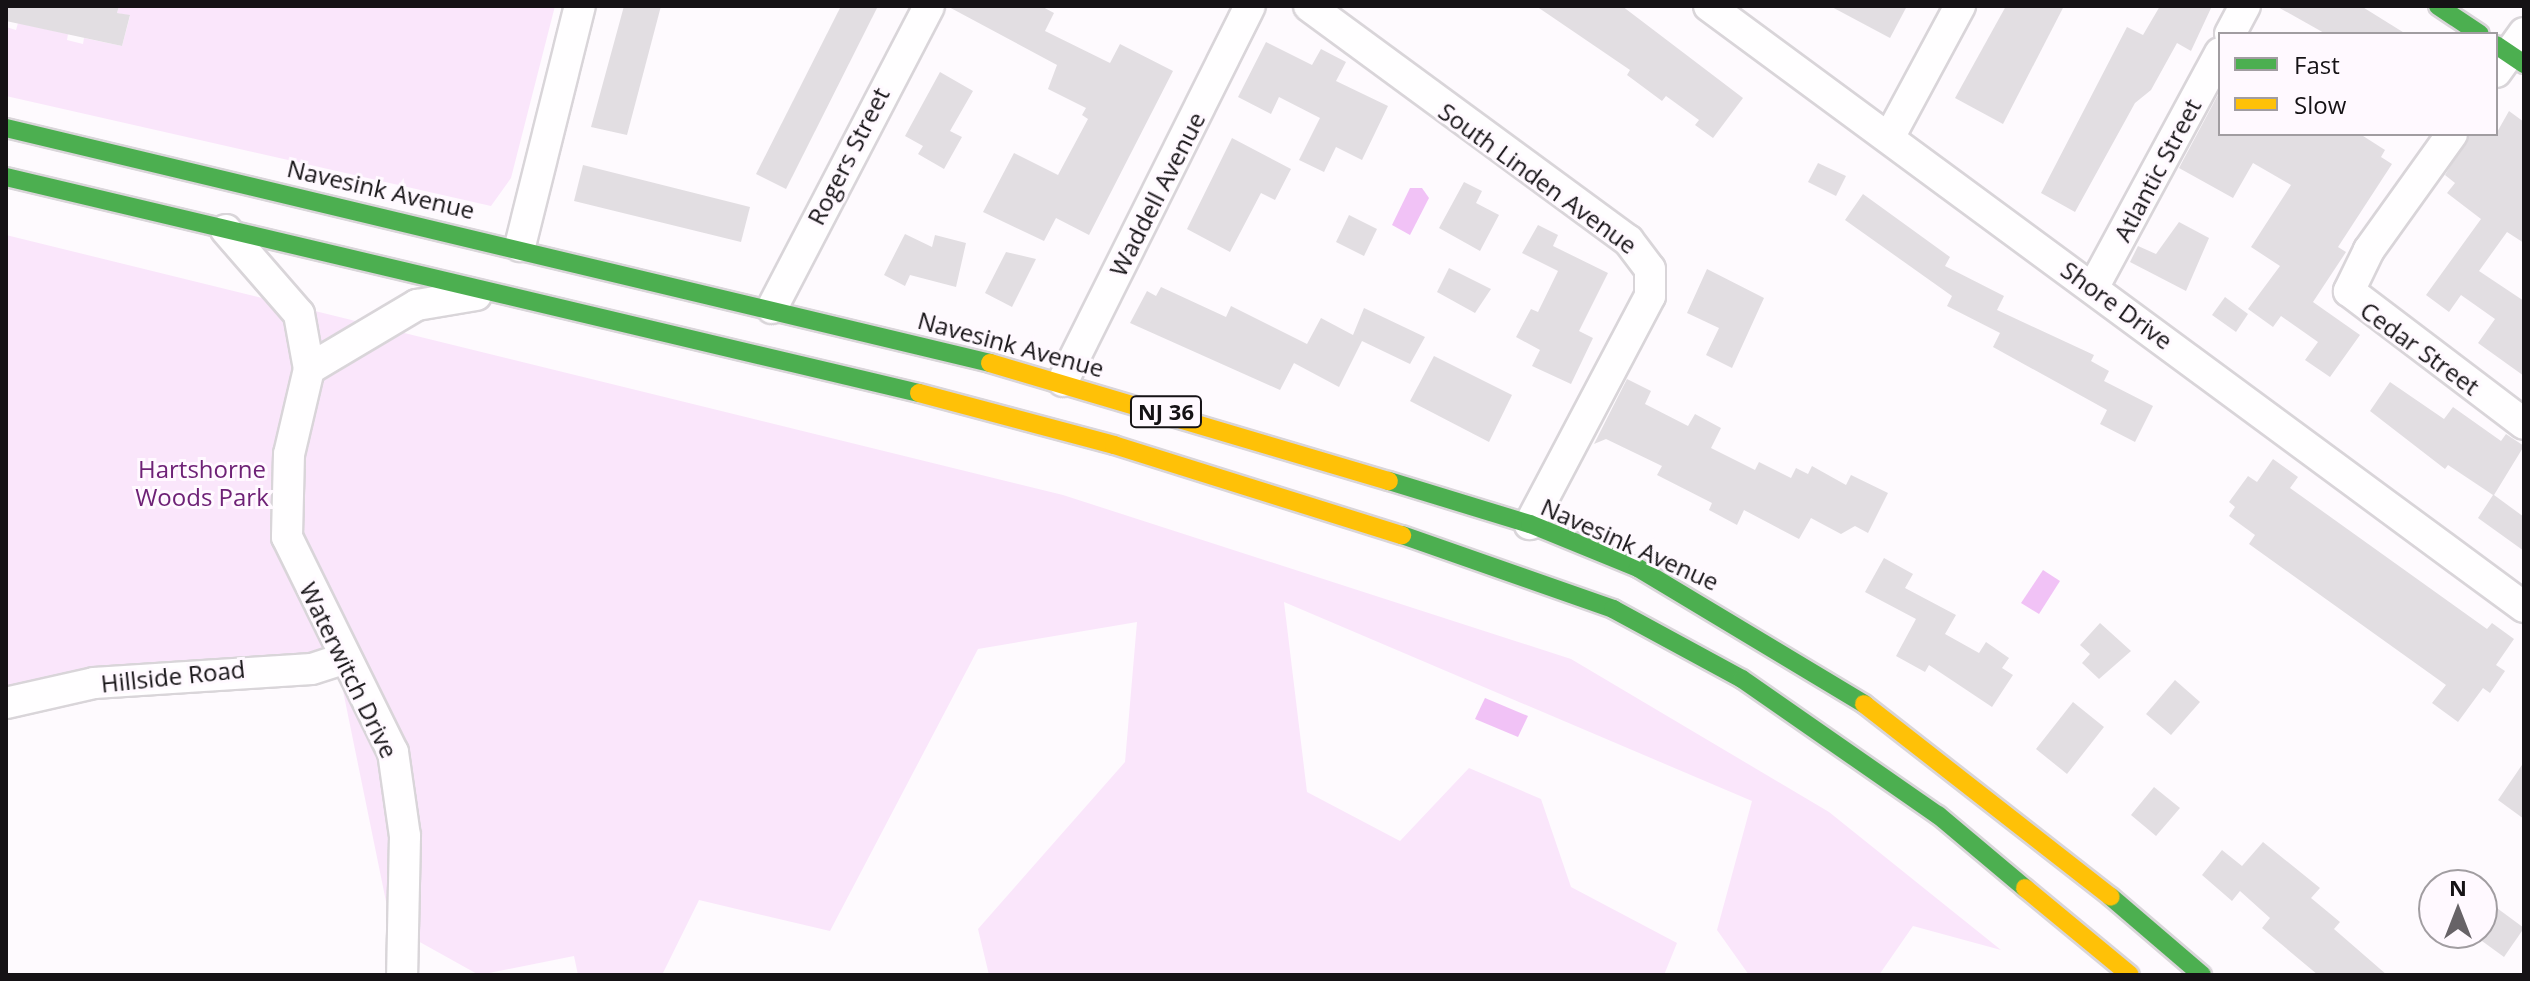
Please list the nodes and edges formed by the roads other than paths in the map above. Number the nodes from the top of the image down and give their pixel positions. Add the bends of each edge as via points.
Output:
1 (580, 6) edge
2 (929, 6) edge
3 (1250, 6) edge
4 (1309, 6) edge
5 (1709, 6) edge
6 (1960, 6) edge
7 (2245, 6) edge
8 (2438, 6) edge
9 (2231, 32) edge
10 (2477, 32) edge
11 (2218, 57) edge
12 (6, 128) edge
13 (1890, 136) junction
14 (2451, 136) edge
15 (6, 177) edge
16 (222, 226) junction
17 (520, 246) junction
18 (2093, 288) junction
19 (501, 290) junction
20 (772, 308) junction
21 (309, 369) junction
22 (1063, 381) junction
23 (2524, 424) edge
24 (1530, 524) junction
25 (2524, 607) edge
26 (342, 659) junction
27 (6, 703) edge
28 (402, 975) edge
29 (2130, 975) edge
30 (2202, 975) edge

1 - 17 street
2 - 20 street, Rogers Street
3 - 22 street, Waddell Avenue
4 - 24 street, South Linden Avenue via 1628,240 1650,269 1650,296
5 - 13 street, Shore Drive
6 - 13 street
7 - 9 street
8 - 10 main road
11 - 18 street, Atlantic Street
12 - 17 main road, Navesink Avenue / NJ 36
13 - 18 street, Shore Drive
14 - 23 street, Cedar Street via 2369,250 2349,291
15 - 16 main road, NJ 36
16 - 19 main road, NJ 36
16 - 21 street via 299,314
17 - 20 main road, Navesink Avenue / NJ 36
18 - 25 street, Shore Drive
19 - 21 street via 417,305
19 - 29 main road, NJ 36 via 1114,445 1433,542 1613,609 1742,679 1861,759 2008,870
20 - 22 main road, Navesink Avenue / NJ 36
21 - 26 street, Waterwitch Drive via 289,454 284,518 287,537
22 - 24 main road, Navesink Avenue / NJ 36
24 - 30 main road, Navesink Avenue / NJ 36 via 1666,583 1836,683 2062,854
26 - 27 street, Hillside Road via 312,669 94,683
26 - 28 street, Waterwitch Drive via 393,752 398,776 405,836

